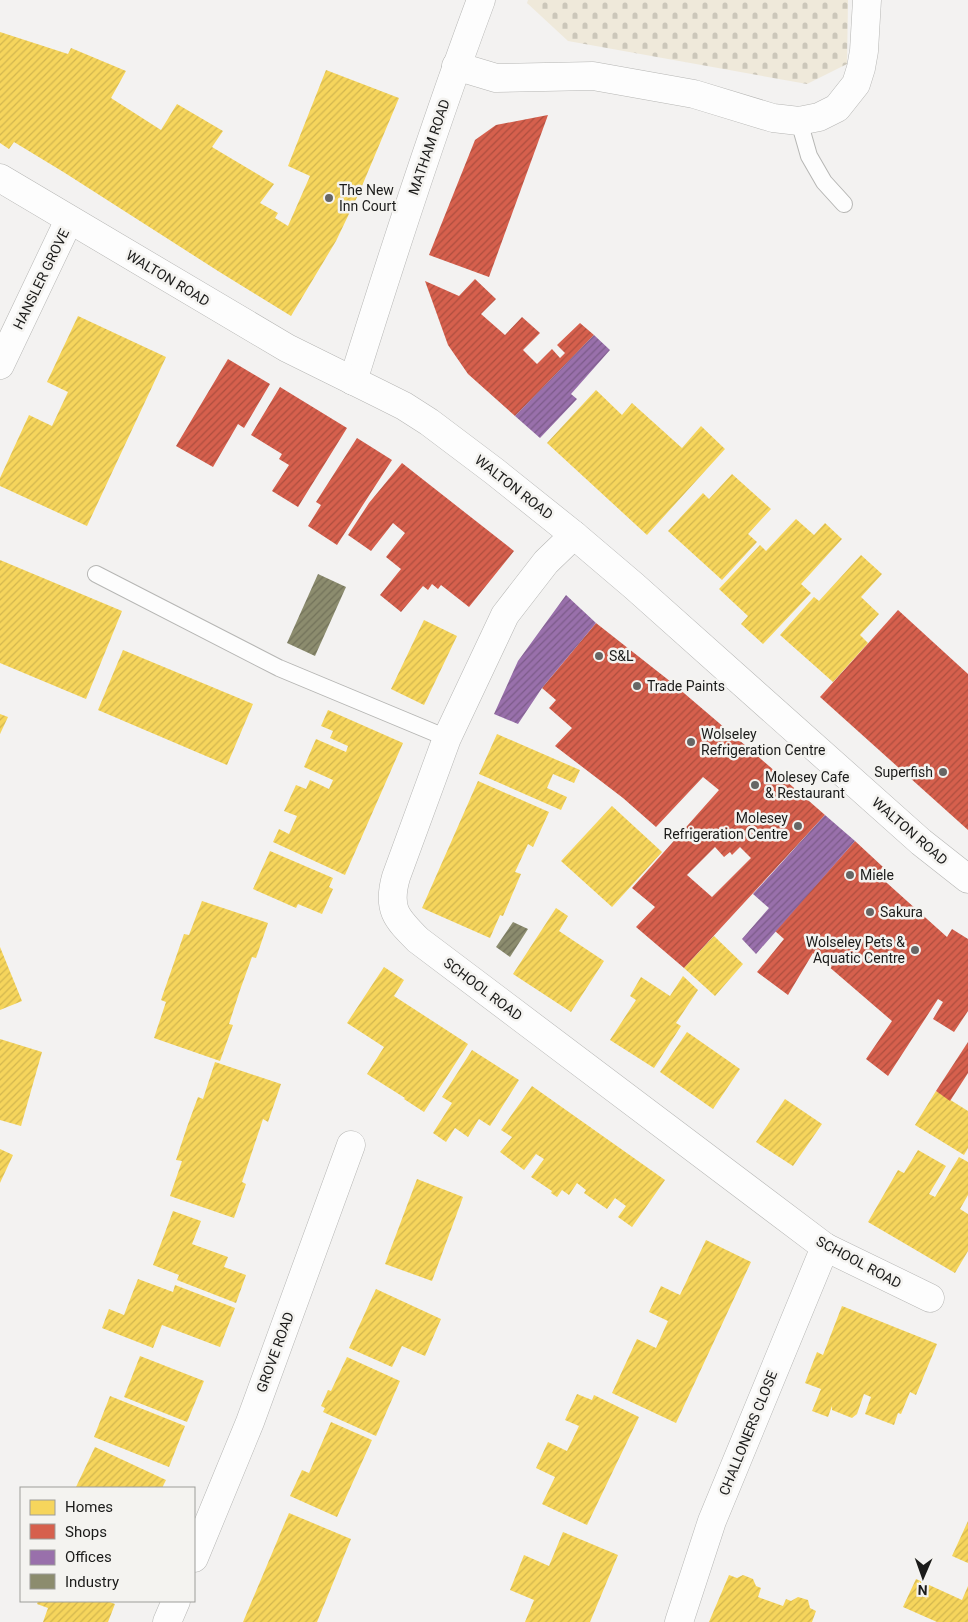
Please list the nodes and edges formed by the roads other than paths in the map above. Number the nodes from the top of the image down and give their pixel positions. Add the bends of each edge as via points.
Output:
1 (481, 0) edge
2 (867, 0) edge
3 (456, 66) junction
4 (799, 121) junction
5 (0, 178) edge
6 (844, 204) dead end
7 (70, 220) junction
8 (0, 365) edge
9 (352, 381) junction
10 (574, 535) junction
11 (96, 574) dead end
12 (447, 738) junction
13 (968, 879) edge
14 (351, 1145) dead end
15 (825, 1246) junction
16 (930, 1298) dead end
17 (195, 1556) edge
18 (176, 1602) edge
19 (167, 1622) edge
20 (679, 1622) edge

1 - 3 street, MATHAM ROAD
2 - 4 street via 864,50 856,84 837,108 819,117
3 - 4 street via 496,78 593,76 694,94 773,118
3 - 9 street, MATHAM ROAD
4 - 6 lane via 809,156 824,182
5 - 7 street, WALTON ROAD
7 - 8 street, HANSLER GROVE
7 - 9 street, WALTON ROAD via 287,348
9 - 10 street, WALTON ROAD via 429,422
10 - 12 street, SCHOOL ROAD via 546,562 505,615
10 - 13 street, WALTON ROAD via 921,842
11 - 12 lane via 279,668
12 - 15 street, SCHOOL ROAD via 392,891 392,902 403,925 418,940
14 - 17 street, GROVE ROAD via 250,1422
15 - 16 street, SCHOOL ROAD
15 - 20 street, CHALLONERS CLOSE via 712,1521
18 - 19 street

